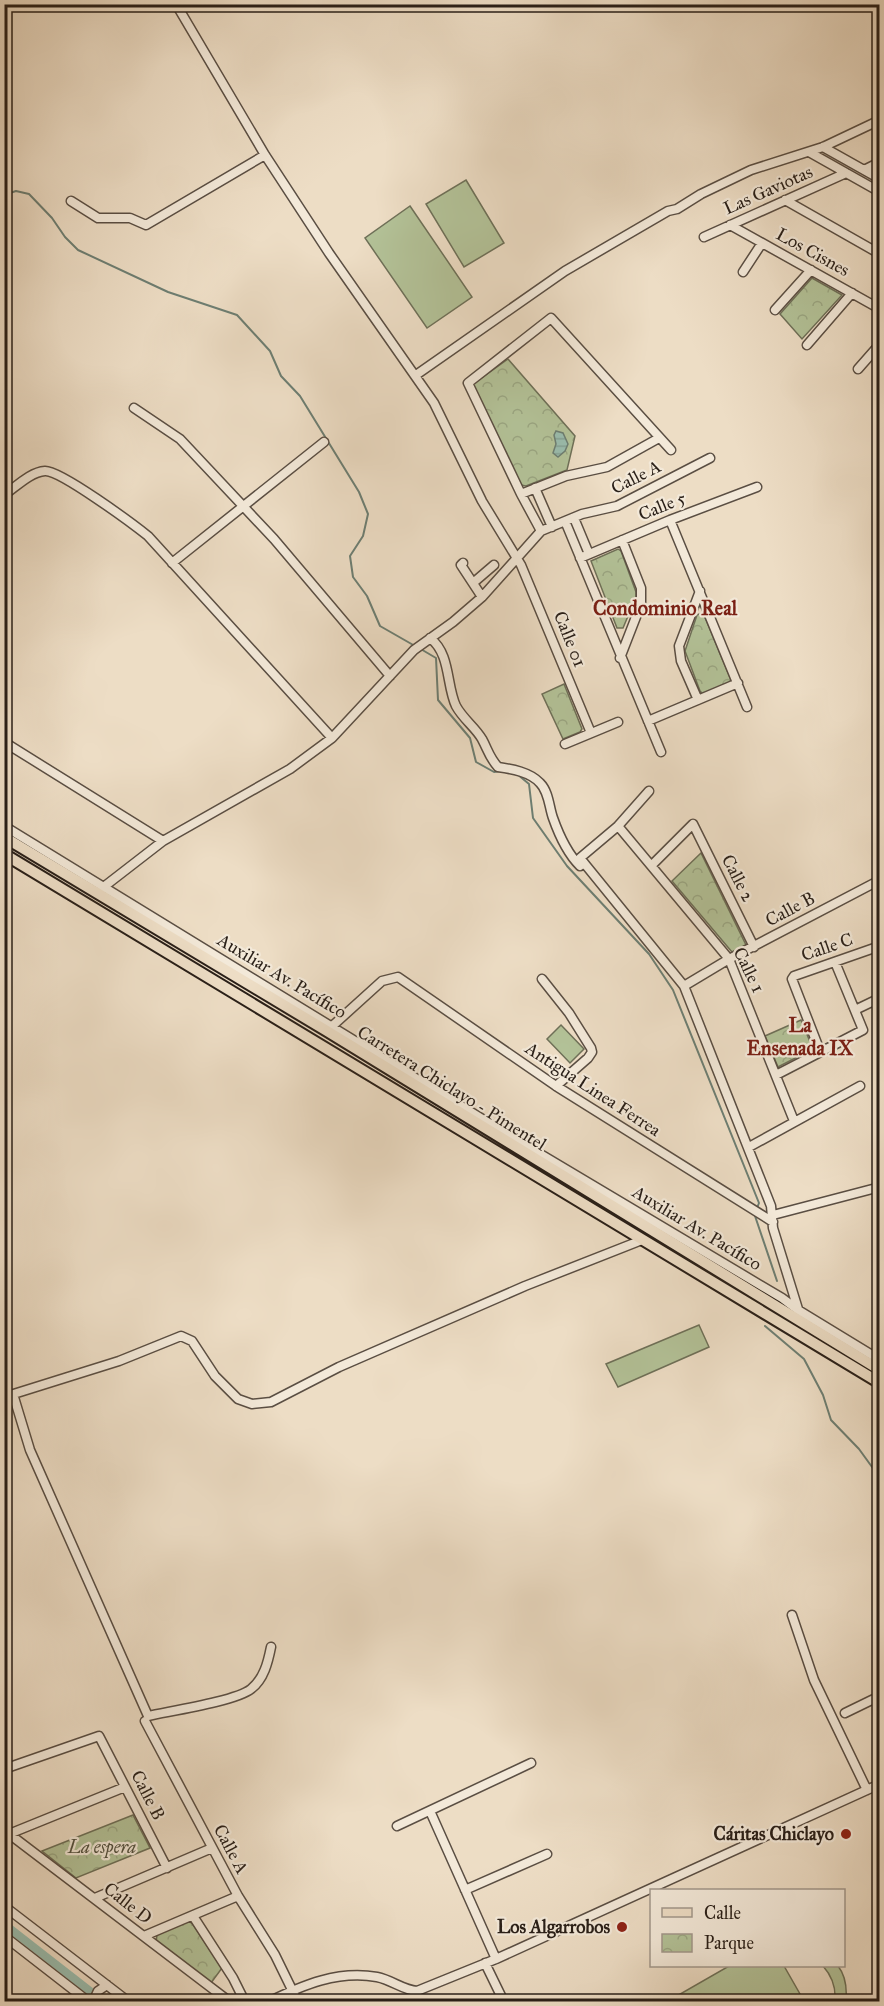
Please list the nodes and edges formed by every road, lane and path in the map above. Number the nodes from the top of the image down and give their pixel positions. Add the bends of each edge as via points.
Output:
1 (176, 4) edge
2 (879, 120) edge
3 (823, 147) junction
4 (808, 152) junction
5 (265, 155) junction
6 (879, 162) edge
7 (864, 170) junction
8 (846, 173) junction
9 (879, 179) edge
10 (879, 192) edge
11 (785, 200) junction
12 (71, 201) dead end
13 (729, 225) junction
14 (704, 237) dead end
15 (762, 243) junction
16 (879, 254) edge
17 (811, 270) junction
18 (743, 272) dead end
19 (852, 293) junction
20 (879, 309) edge
21 (774, 310) dead end
22 (879, 344) edge
23 (807, 345) dead end
24 (858, 369) dead end
25 (416, 375) junction
26 (134, 408) dead end
27 (659, 438) junction
28 (324, 442) dead end
29 (671, 450) dead end
30 (710, 458) dead end
31 (757, 487) dead end
32 (535, 488) junction
33 (521, 494) junction
34 (4, 495) edge
35 (243, 506) junction
36 (570, 519) junction
37 (670, 520) junction
38 (552, 527) junction
39 (541, 531) junction
40 (622, 540) junction
41 (589, 554) junction
42 (517, 557) junction
43 (580, 558) junction
44 (172, 563) junction
45 (463, 563) dead end
46 (494, 565) dead end
47 (473, 584) junction
48 (700, 591) junction
49 (482, 597) junction
50 (428, 640) junction
51 (621, 658) junction
52 (390, 676) junction
53 (738, 683) junction
54 (698, 700) junction
55 (747, 707) dead end
56 (648, 721) junction
57 (618, 722) dead end
58 (591, 733) junction
59 (332, 738) junction
60 (4, 742) edge
61 (565, 744) dead end
62 (661, 752) dead end
63 (649, 790) dead end
64 (4, 826) edge
65 (618, 826) junction
66 (4, 837) edge
67 (163, 841) junction
68 (4, 854) edge
69 (651, 865) junction
70 (580, 867) dead end
71 (879, 880) edge
72 (100, 890) junction
73 (879, 946) edge
74 (754, 947) junction
75 (729, 959) junction
76 (835, 962) junction
77 (543, 980) dead end
78 (684, 986) junction
79 (879, 998) edge
80 (855, 1010) junction
81 (330, 1028) junction
82 (820, 1051) junction
83 (776, 1075) junction
84 (556, 1086) junction
85 (860, 1086) dead end
86 (794, 1121) junction
87 (749, 1147) junction
88 (879, 1187) edge
89 (773, 1219) junction
90 (648, 1228) junction
91 (642, 1240) junction
92 (798, 1310) junction
93 (802, 1324) junction
94 (879, 1360) edge
95 (879, 1370) edge
96 (879, 1383) edge
97 (9, 1395) edge
98 (792, 1616) dead end
99 (271, 1647) dead end
100 (879, 1696) edge
101 (845, 1713) dead end
102 (145, 1720) dead end
103 (531, 1763) dead end
104 (4, 1769) edge
105 (879, 1786) edge
106 (125, 1787) junction
107 (867, 1790) junction
108 (430, 1811) junction
109 (397, 1826) dead end
110 (6, 1834) edge
111 (212, 1848) junction
112 (547, 1854) dead end
113 (167, 1868) junction
114 (465, 1890) junction
115 (238, 1896) junction
116 (95, 1898) junction
117 (4, 1906) edge
118 (193, 1916) junction
119 (4, 1936) edge
120 (144, 1936) junction
121 (496, 1959) junction
122 (485, 1963) junction
123 (105, 1986) junction
124 (240, 1990) junction
125 (292, 1990) junction
126 (229, 2000) edge
127 (92, 2001) edge
128 (129, 2001) edge
129 (245, 2001) edge
130 (268, 2001) edge
131 (298, 2001) edge
132 (504, 2001) edge

1 - 5 street, Calle 01
2 - 3 street
3 - 4 street
3 - 7 street
4 - 8 street
4 - 25 street via 751,170 660,216 566,271
5 - 12 street via 146,225 130,218 99,219
5 - 25 street, Calle 01
6 - 7 street
7 - 9 street
8 - 10 street
8 - 11 street, Las Gaviotas
11 - 13 street, Las Gaviotas
11 - 16 street
13 - 14 street, Las Gaviotas
13 - 15 street, Los Cisnes
15 - 17 street, Los Cisnes
15 - 18 street
17 - 19 street, Los Cisnes
17 - 21 street
19 - 20 street, Los Cisnes
19 - 23 street
22 - 24 street
25 - 42 street, Calle 01 via 479,496
26 - 35 street via 180,439
27 - 29 street
27 - 32 street via 607,467
27 - 33 street via 551,318 468,383
28 - 35 street
30 - 36 street, Calle A via 617,506
31 - 37 street, Calle 5
32 - 33 street
32 - 38 street
33 - 39 street
34 - 44 street via 37,473 52,471 118,513 148,536
35 - 44 street
35 - 52 street
36 - 38 street, Calle A
36 - 41 street
36 - 43 street
37 - 40 street, Calle 5
37 - 48 street
38 - 39 street, Calle A
39 - 42 street
40 - 41 street, Calle 5
40 - 51 street via 641,588 641,604
41 - 43 street, Calle 5
42 - 49 street
42 - 58 street, Calle 01
43 - 51 street
44 - 59 street
45 - 47 street via 460,565
46 - 47 street
47 - 49 street
48 - 53 street
48 - 54 street via 679,646 681,661
49 - 50 street
50 - 52 street
50 - 70 street via 436,643 458,709 482,739 490,759 498,767 522,772 541,783 564,843
51 - 56 street
52 - 59 street
53 - 54 street
53 - 55 street
54 - 56 street
56 - 62 street
57 - 58 street
58 - 61 street
59 - 67 street via 290,770
60 - 67 street
63 - 65 street
64 - 72 street
65 - 69 street, Calle 1
65 - 78 street via 580,858
66 - 72 main road, Carretera Chiclayo - Pimentel
67 - 72 street
68 - 91 main road, Carretera Chiclayo - Pimentel
69 - 74 street, Calle 2 via 693,824
69 - 75 street, Calle 1
71 - 74 street, Calle B
72 - 81 main road, Carretera Chiclayo - Pimentel
73 - 76 street, Calle C
74 - 75 street, Calle B
75 - 78 street, Calle B
75 - 83 street, Calle 1
76 - 80 street
76 - 82 street, Calle C via 792,979
77 - 84 street via 592,1052
78 - 87 street
79 - 80 street
80 - 82 street via 863,1029
81 - 84 street, Antigua Linea Ferrea via 382,981 398,977
81 - 90 main road, Carretera Chiclayo - Pimentel
81 - 92 street, Auxiliar Av. Pacífico
82 - 83 street
83 - 86 street, Calle 1
84 - 89 street, Antigua Linea Ferrea
85 - 86 street
86 - 87 street
87 - 89 street
88 - 89 street
89 - 92 street
90 - 91 main road via 641,1233
90 - 93 main road, Carretera Chiclayo - Pimentel
91 - 96 main road, Carretera Chiclayo - Pimentel
91 - 97 street via 404,1338 271,1402 252,1404 238,1399 215,1376 192,1341 181,1336
92 - 93 street
92 - 94 street, Auxiliar Av. Pacífico
93 - 95 main road, Carretera Chiclayo - Pimentel
97 - 99 street via 148,1716 236,1696 252,1688 267,1668
98 - 107 street via 814,1680
100 - 101 street
102 - 111 street, Calle A
103 - 108 street
104 - 106 street, Calle B via 99,1736
105 - 107 street
106 - 110 street
106 - 113 street, Calle B
107 - 121 street
108 - 109 street
108 - 114 street
110 - 116 street, Calle D
111 - 113 street
111 - 115 street, Calle A
112 - 114 street
113 - 116 street
114 - 121 street
115 - 118 street
115 - 125 street, Calle A
116 - 120 street, Calle D
117 - 123 street
118 - 120 street
118 - 124 street
119 - 127 street
120 - 126 street, Calle D
121 - 122 street
122 - 125 street via 417,1991 364,1976 321,1979
122 - 132 street
123 - 127 street
123 - 128 street
124 - 126 street
124 - 129 street
125 - 130 street
125 - 131 street, Calle A

